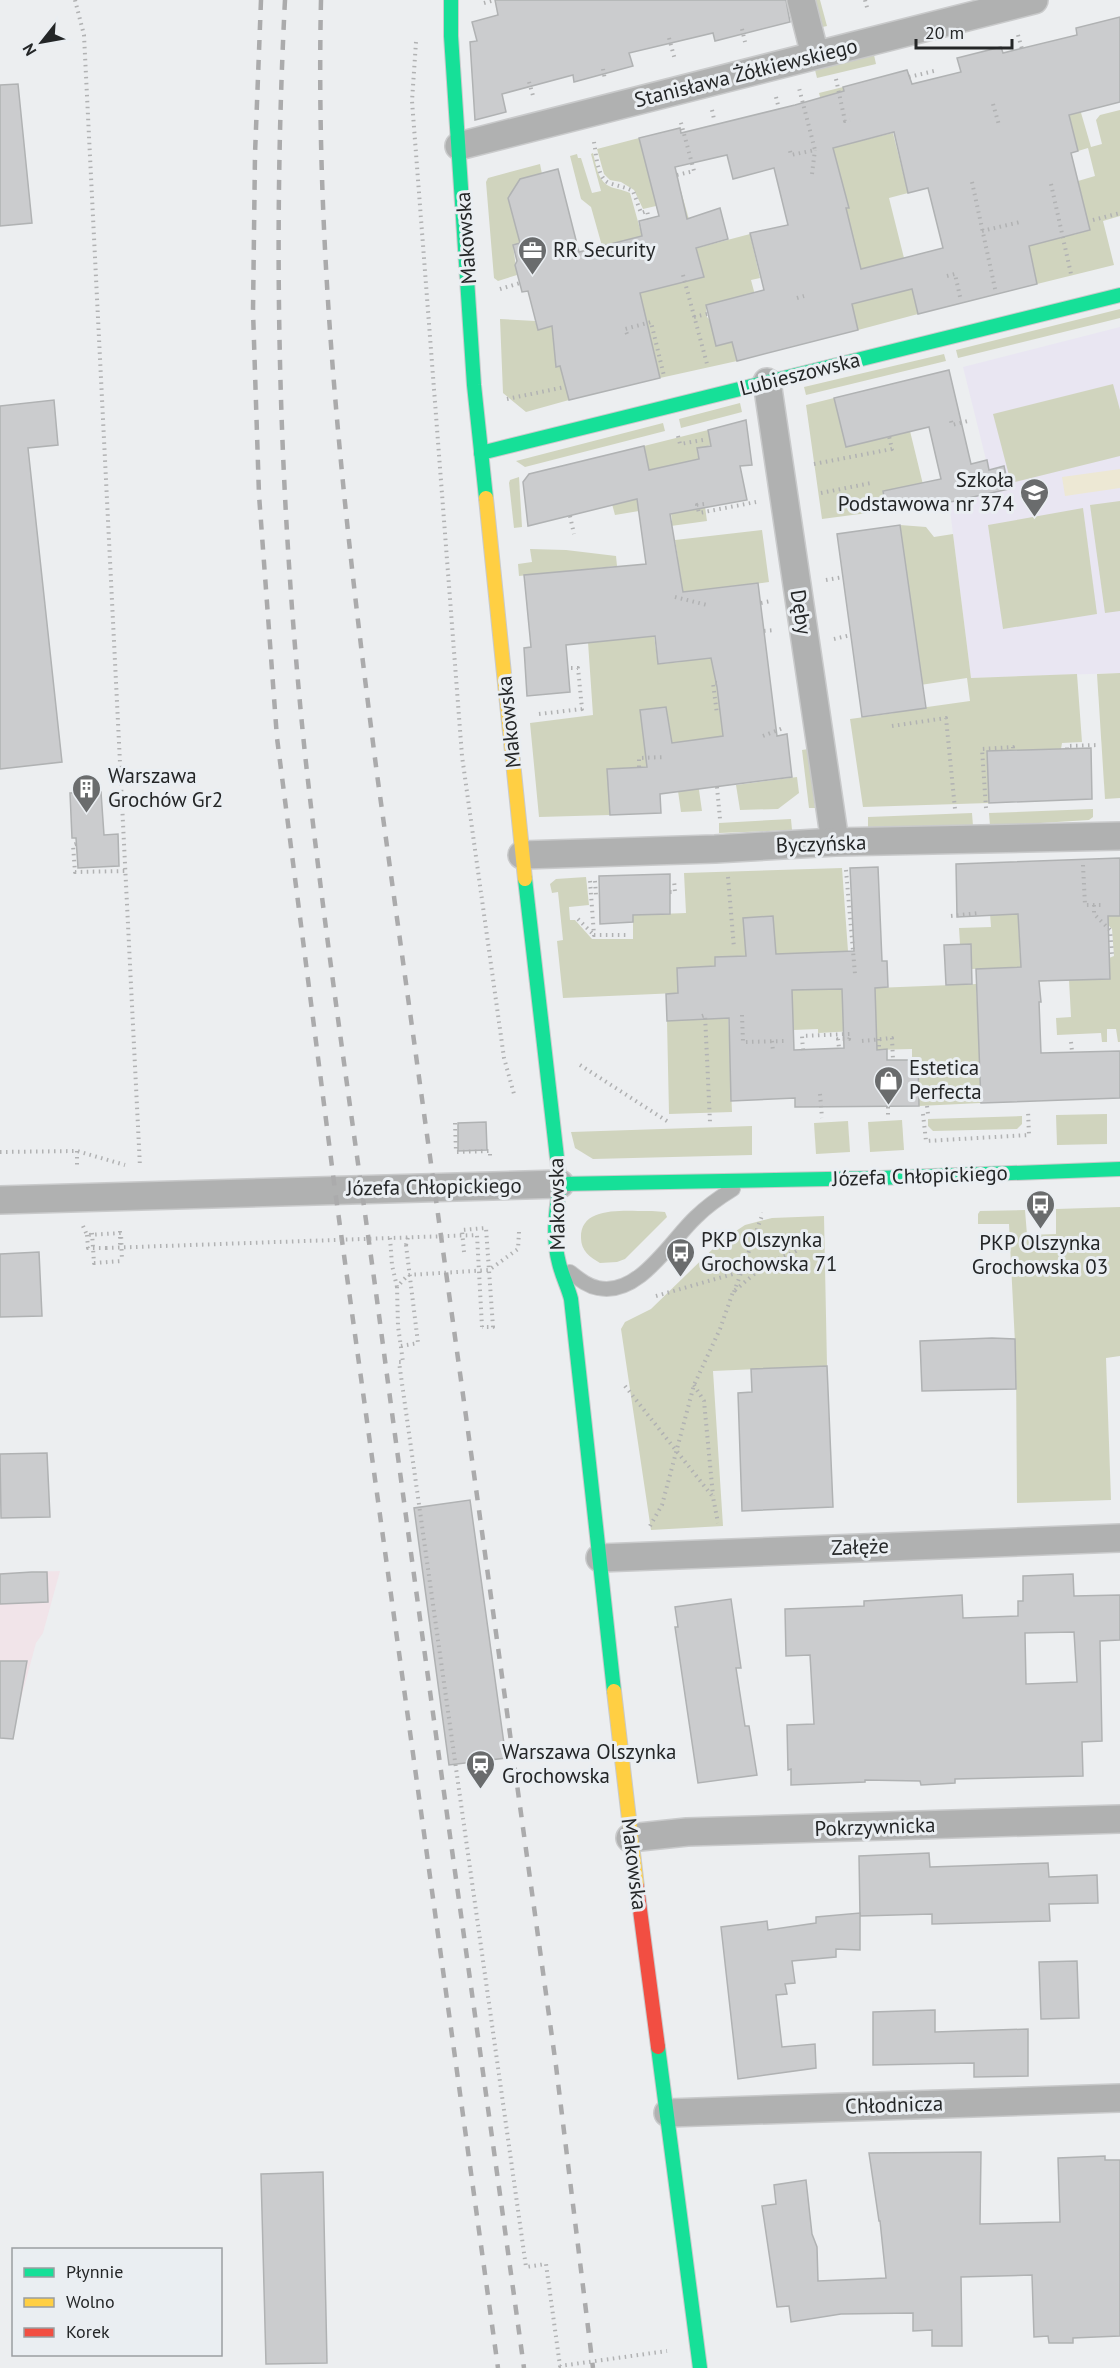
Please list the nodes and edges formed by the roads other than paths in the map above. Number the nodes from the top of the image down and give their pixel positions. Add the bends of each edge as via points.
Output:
1 (451, 0) edge
2 (801, 0) edge
3 (1034, 0) edge
4 (815, 56) junction
5 (459, 146) junction
6 (1120, 295) edge
7 (767, 382) junction
8 (481, 453) junction
9 (1120, 836) edge
10 (835, 842) junction
11 (522, 855) junction
12 (1120, 1169) edge
13 (762, 1180) junction
14 (560, 1184) junction
15 (0, 1200) edge
16 (559, 1264) junction
17 (1120, 1538) edge
18 (600, 1558) junction
19 (1120, 1819) edge
20 (630, 1838) junction
21 (1120, 2098) edge
22 (668, 2113) junction
23 (700, 2368) edge

1 - 5 street, Makowska
2 - 4 street
3 - 4 street, Stanisława Żółkiewskiego
4 - 5 street, Stanisława Żółkiewskiego
5 - 8 street, Makowska
6 - 7 street, Lubieszowska
7 - 8 street, Lubieszowska
7 - 10 street, Dęby
8 - 11 street, Makowska
9 - 10 street, Byczyńska
10 - 11 street, Byczyńska
11 - 14 street, Makowska
12 - 13 street, Józefa Chłopickiego
13 - 14 street, Józefa Chłopickiego
13 - 16 lane via 733,1189 716,1200 695,1217 660,1258 622,1286 599,1289 585,1284
14 - 15 street, Józefa Chłopickiego
14 - 16 street, Makowska via 555,1218
16 - 18 street, Makowska via 572,1299
17 - 18 street, Załęże
18 - 20 street, Makowska
19 - 20 street, Pokrzywnicka via 698,1832
20 - 22 street, Makowska
21 - 22 street, Chłodnicza
22 - 23 street, Makowska

